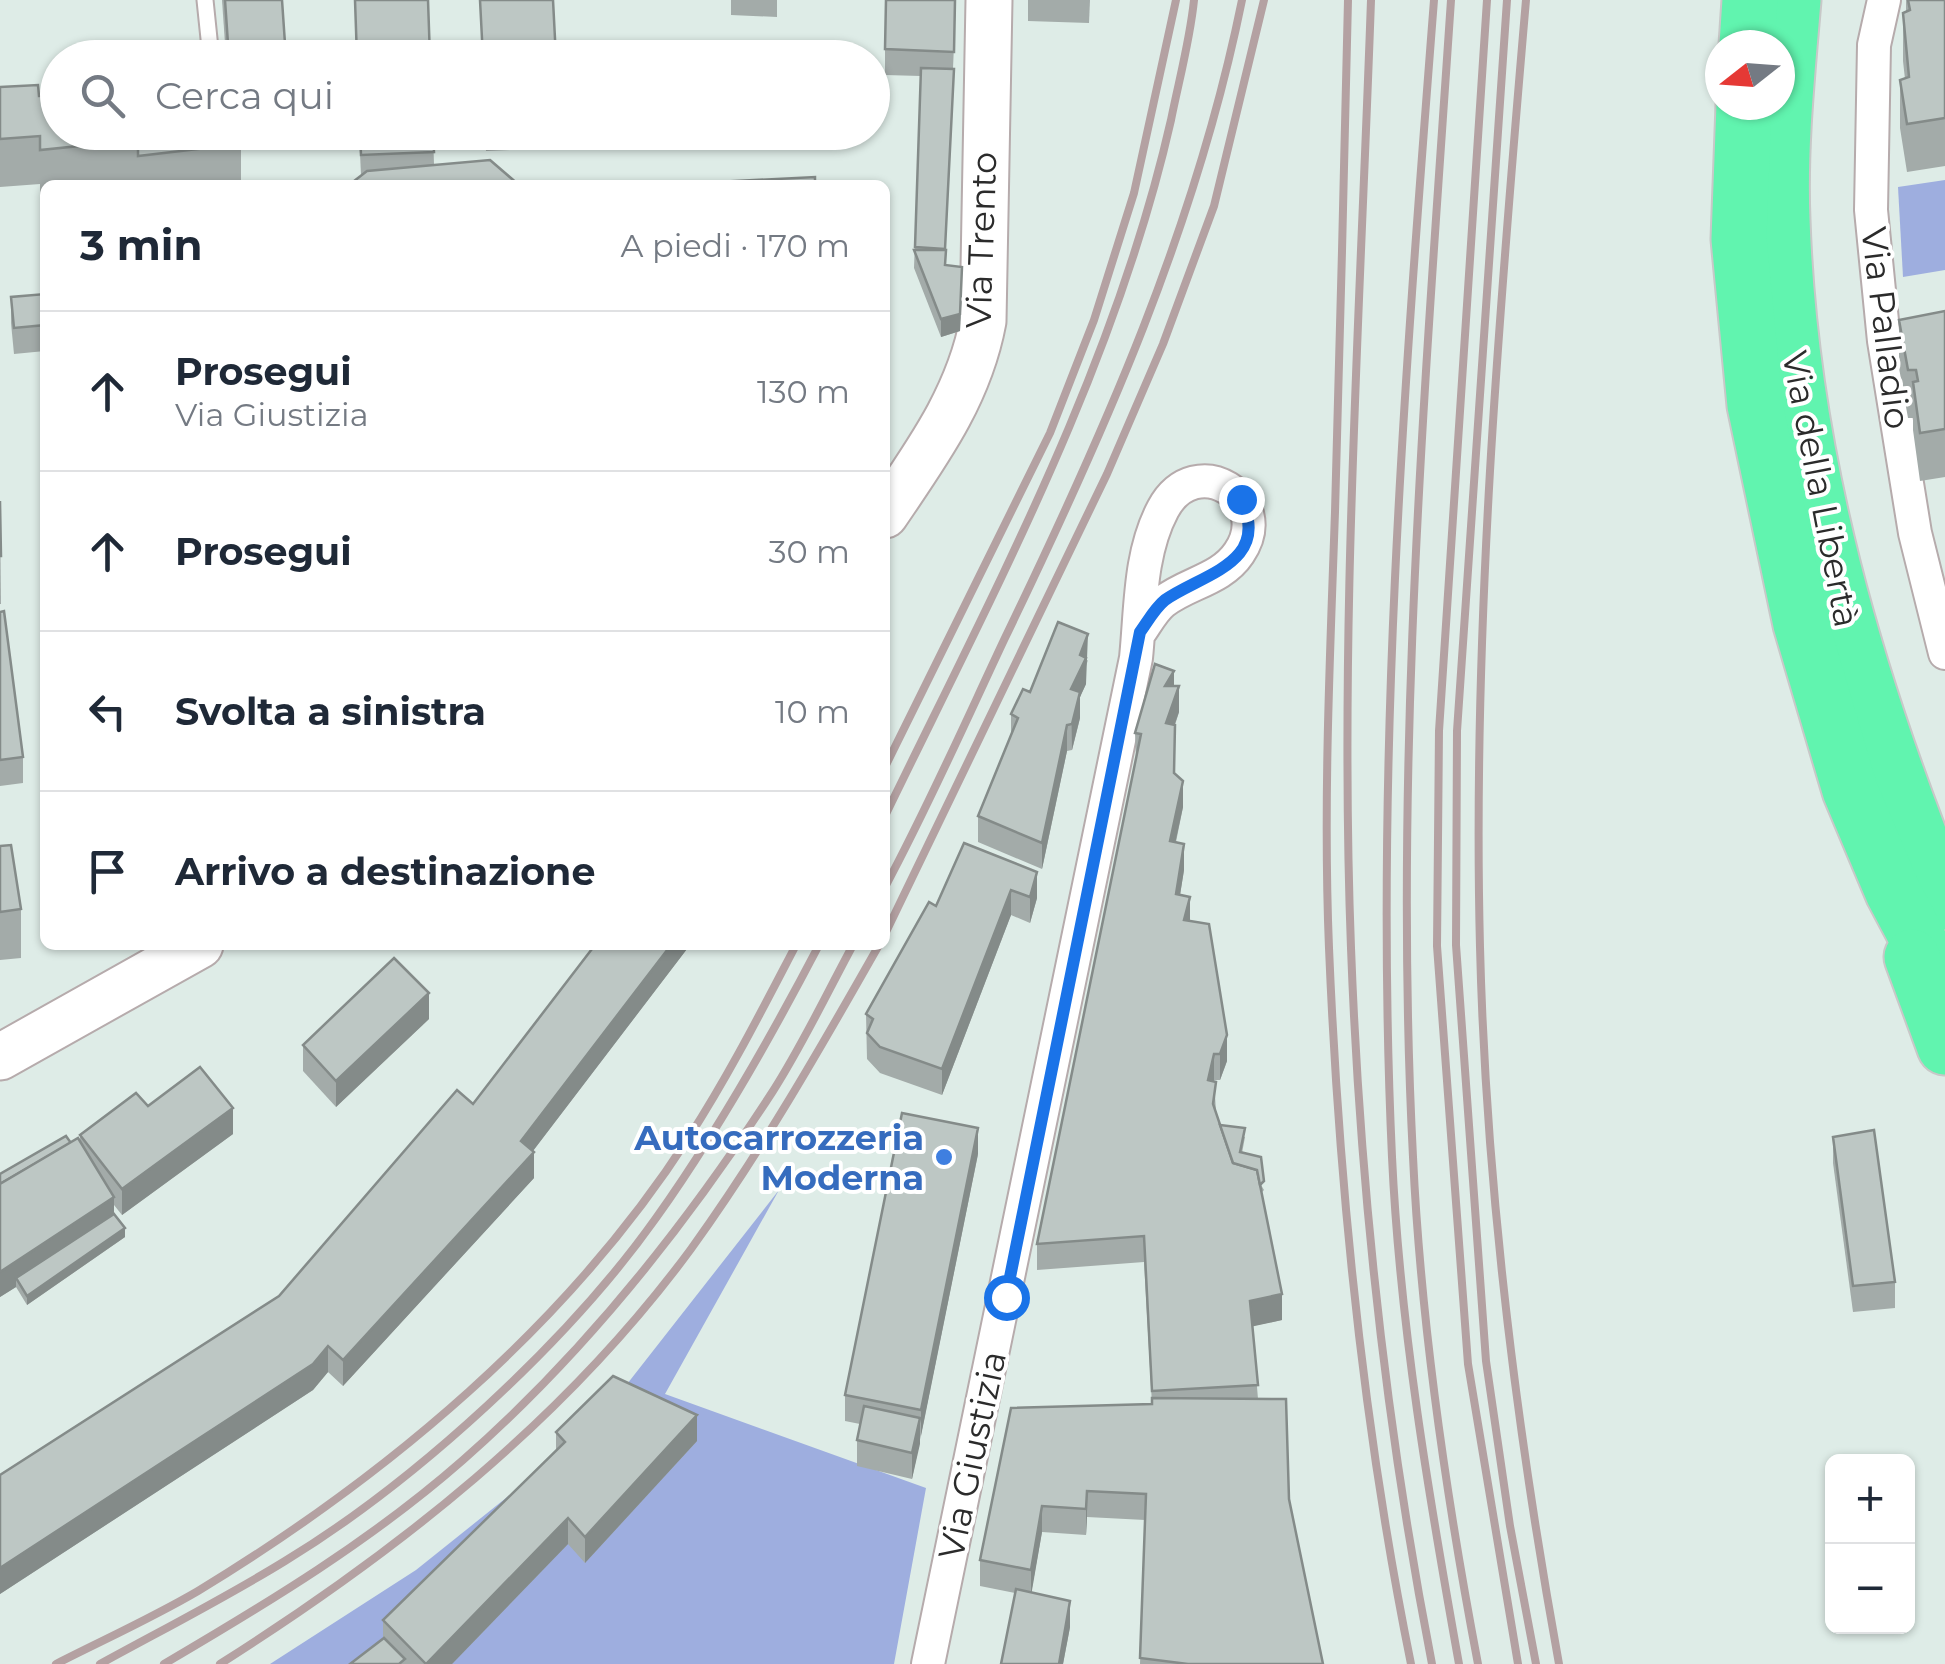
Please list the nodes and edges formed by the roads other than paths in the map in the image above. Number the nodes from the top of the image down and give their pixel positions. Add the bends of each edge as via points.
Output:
1 (205, 0) edge
2 (989, 0) edge
3 (1750, 0) edge
4 (1793, 0) edge
5 (1884, 0) edge
6 (1747, 30) edge
7 (209, 40) edge
8 (1743, 120) edge
9 (890, 508) edge
10 (1936, 584) edge
11 (1138, 645) dead end
12 (1945, 652) edge
13 (1919, 897) edge
14 (191, 950) edge
15 (1945, 990) edge
16 (1945, 1047) edge
17 (0, 1056) edge
18 (928, 1664) edge

1 - 7 lane
2 - 9 street, Via Trento via 983,302 975,361 948,421
3 - 6 highway
4 - 13 highway, Via della Libertà via 1782,218 1796,394 1839,602 1889,766
5 - 10 street, Via Palladio via 1874,45 1871,210 1884,341
8 - 13 highway, Via della Libertà via 1739,240 1755,405 1801,624 1850,790
10 - 12 street, Via Palladio
11 - 18 street, Via Giustizia
13 - 15 highway
13 - 16 highway
14 - 17 street

